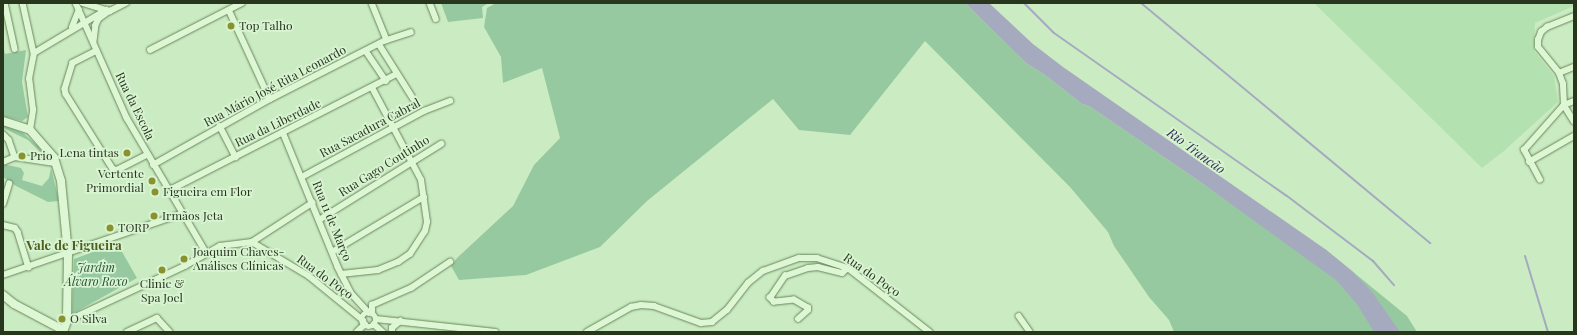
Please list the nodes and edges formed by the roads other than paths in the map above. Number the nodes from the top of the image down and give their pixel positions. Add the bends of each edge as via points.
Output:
1 (4, 3) edge
2 (23, 3) edge
3 (76, 3) edge
4 (84, 3) edge
5 (126, 3) edge
6 (242, 3) edge
7 (372, 3) edge
8 (430, 3) edge
9 (79, 9) junction
10 (229, 10) junction
11 (108, 11) junction
12 (1574, 16) edge
13 (436, 19) dead end
14 (84, 22) junction
15 (70, 31) junction
16 (411, 32) dead end
17 (387, 40) junction
18 (94, 44) junction
19 (379, 44) junction
20 (15, 49) dead end
21 (150, 50) dead end
22 (97, 51) junction
23 (366, 51) junction
24 (34, 53) junction
25 (1574, 67) edge
26 (1559, 73) junction
27 (398, 74) junction
28 (386, 81) junction
29 (372, 88) junction
30 (413, 98) dead end
31 (270, 100) junction
32 (450, 101) dead end
33 (1574, 101) edge
34 (1564, 105) junction
35 (3, 121) edge
36 (1574, 121) edge
37 (220, 126) junction
38 (393, 128) junction
39 (30, 130) junction
40 (283, 132) junction
41 (3, 134) edge
42 (1574, 136) edge
43 (441, 144) dead end
44 (147, 156) junction
45 (16, 157) junction
46 (236, 157) junction
47 (3, 162) edge
48 (412, 162) junction
49 (1529, 162) junction
50 (55, 163) junction
51 (153, 164) junction
52 (302, 177) junction
53 (1540, 180) dead end
54 (8, 184) dead end
55 (168, 191) junction
56 (424, 197) junction
57 (312, 203) junction
58 (3, 204) edge
59 (181, 214) junction
60 (319, 220) junction
61 (3, 226) edge
62 (252, 242) junction
63 (206, 252) junction
64 (332, 252) junction
65 (68, 254) junction
66 (450, 262) dead end
67 (29, 267) junction
68 (848, 268) junction
69 (342, 274) junction
70 (3, 275) edge
71 (3, 295) edge
72 (370, 313) junction
73 (1019, 316) dead end
74 (798, 319) dead end
75 (67, 321) junction
76 (400, 321) junction
77 (364, 322) junction
78 (375, 322) junction
79 (63, 331) edge
80 (127, 332) edge
81 (170, 332) edge
82 (357, 332) edge
83 (383, 332) edge
84 (392, 332) edge
85 (495, 332) edge
86 (587, 332) edge
87 (930, 332) edge
88 (1030, 332) edge

1 - 20 street
2 - 24 street
3 - 9 street, Rua da Escola
4 - 11 street
5 - 11 street
6 - 10 street
7 - 17 street
8 - 13 street
9 - 14 street, Rua da Escola
9 - 15 street via 76,22
10 - 21 street
10 - 31 street
11 - 14 street
11 - 18 street via 96,25
12 - 26 street via 1547,27 1541,32 1538,40 1538,47
14 - 15 street
14 - 18 street, Rua da Escola
15 - 24 street
16 - 17 street, Rua Mário José Rita Leonardo
17 - 19 street, Rua Mário José Rita Leonardo
18 - 22 street, Rua da Escola
19 - 23 street, Rua Mário José Rita Leonardo
19 - 27 street
22 - 44 street, Rua da Escola
22 - 44 street via 73,63 65,89 66,94 113,169 117,170
23 - 28 street
23 - 31 street, Rua Mário José Rita Leonardo
24 - 39 street via 29,79 33,110
25 - 26 street
26 - 34 street via 1564,89
27 - 28 street, Rua da Liberdade
27 - 30 street
28 - 29 street, Rua da Liberdade
29 - 38 street
29 - 40 street, Rua da Liberdade
31 - 37 street, Rua Mário José Rita Leonardo
32 - 38 street, Rua Sacadura Cabral via 424,111
33 - 34 street
34 - 36 street
34 - 49 street via 1524,150
35 - 39 street
37 - 46 street
37 - 51 street, Rua Mário José Rita Leonardo
38 - 48 street
38 - 52 street, Rua Sacadura Cabral
39 - 50 street
40 - 46 street, Rua da Liberdade
40 - 52 street, Rua 11 de Março
41 - 45 street via 9,140
42 - 49 street
43 - 48 street, Rua Gago Coutinho
44 - 51 street, Rua da Escola
45 - 47 street
45 - 50 street
46 - 55 street, Rua da Liberdade
48 - 56 street via 421,180
48 - 60 street, Rua Gago Coutinho
49 - 53 street
50 - 65 street via 61,181
51 - 55 street, Rua da Escola
52 - 57 street, Rua 11 de Março
54 - 58 street
55 - 59 street, Rua da Escola
56 - 64 street
56 - 69 street via 425,231 410,254 378,270
57 - 60 street, Rua 11 de Março
57 - 62 street
59 - 63 street, Rua da Escola
59 - 65 street
60 - 64 street, Rua 11 de Março
61 - 67 street via 15,228 18,232
62 - 63 street via 220,246
62 - 77 street, Rua do Poço via 309,276
63 - 75 street via 185,266
64 - 69 street, Rua 11 de Março
65 - 67 street
65 - 75 street
66 - 72 street via 411,288 372,305
67 - 70 street
68 - 74 street via 842,272 818,267 808,268 785,276 770,298 774,302 794,300 808,308
68 - 86 street, Rua do Poço via 817,258 793,259 763,271 744,288 727,310 712,322 700,323 654,306 641,305 631,307
68 - 87 street, Rua do Poço
69 - 72 street, Rua 11 de Março via 352,294
71 - 79 street via 14,304
72 - 77 street
72 - 78 street, Rua 11 de Março
73 - 88 street
75 - 79 street
76 - 78 street
76 - 84 street
76 - 85 street
77 - 78 street
77 - 82 street
78 - 83 street, Rua 11 de Março
80 - 81 street via 157,318

